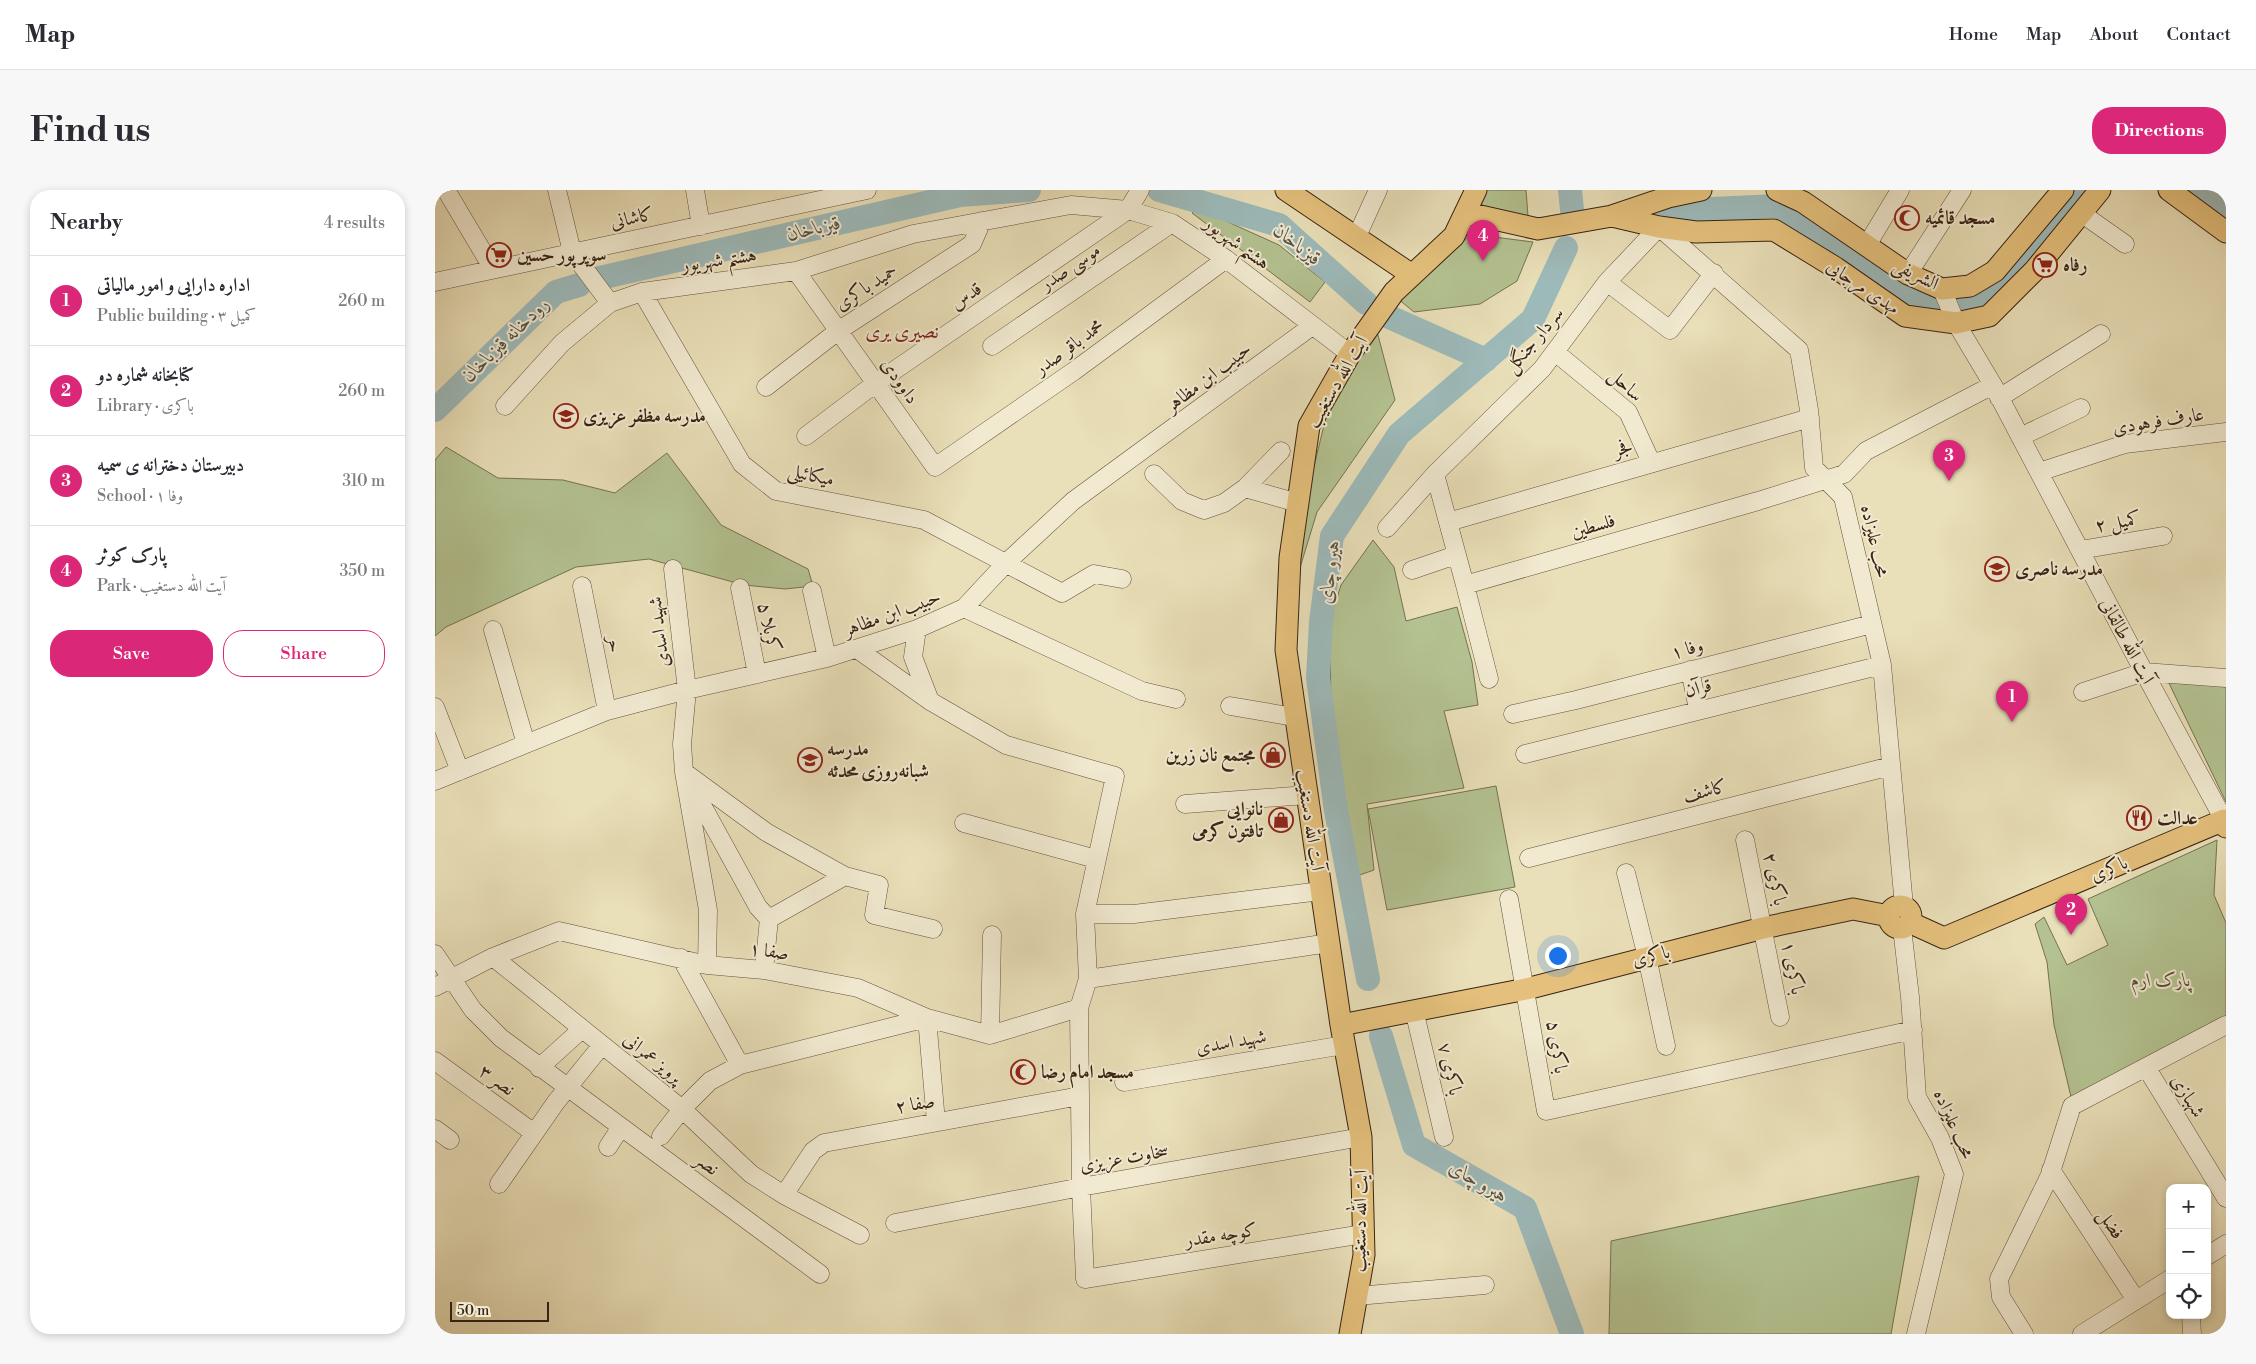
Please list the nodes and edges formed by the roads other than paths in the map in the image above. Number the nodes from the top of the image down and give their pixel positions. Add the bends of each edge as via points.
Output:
1 (446, 190) edge
2 (557, 190) edge
3 (695, 190) edge
4 (867, 190) edge
5 (1140, 190) edge
6 (1286, 190) edge
7 (1378, 190) edge
8 (1476, 190) edge
9 (1701, 190) edge
10 (1777, 190) edge
11 (1900, 190) edge
12 (1962, 190) edge
13 (2063, 190) edge
14 (2100, 190) edge
15 (2169, 190) edge
16 (797, 197) edge
17 (1128, 210) junction
18 (1467, 213) junction
19 (2081, 213) junction
20 (1613, 216) junction
21 (982, 220) junction
22 (1172, 223) junction
23 (701, 226) junction
24 (1659, 227) junction
25 (2226, 232) edge
26 (1357, 236) junction
27 (2125, 244) dead end
28 (1867, 245) junction
29 (572, 252) junction
30 (1226, 259) junction
31 (493, 269) junction
32 (796, 271) junction
33 (1714, 273) junction
34 (1908, 274) junction
35 (1412, 275) junction
36 (435, 282) edge
37 (1607, 282) junction
38 (1942, 289) junction
39 (642, 292) junction
40 (611, 303) junction
41 (1957, 323) junction
42 (1312, 326) junction
43 (838, 331) junction
44 (2101, 334) dead end
45 (992, 346) dead end
46 (1555, 352) junction
47 (1350, 354) junction
48 (876, 383) junction
49 (766, 387) dead end
50 (1996, 391) junction
51 (505, 406) dead end
52 (2081, 408) dead end
53 (1810, 418) junction
54 (2226, 432) edge
55 (806, 436) dead end
56 (2020, 437) junction
57 (1281, 451) dead end
58 (1651, 462) junction
59 (935, 467) joint
60 (2039, 472) junction
61 (1153, 474) dead end
62 (1435, 474) junction
63 (1826, 480) junction
64 (1245, 488) junction
65 (1298, 503) junction
66 (1448, 522) junction
67 (1387, 528) dead end
68 (2163, 536) dead end
69 (2080, 550) junction
70 (1457, 555) junction
71 (1006, 563) junction
72 (673, 569) dead end
73 (1412, 570) dead end
74 (1122, 579) dead end
75 (1465, 585) junction
76 (582, 586) dead end
77 (740, 588) dead end
78 (812, 591) dead end
79 (964, 608) junction
80 (1872, 624) junction
81 (917, 629) junction
82 (493, 630) dead end
83 (857, 648) junction
84 (827, 658) junction
85 (1881, 665) junction
86 (1690, 670) junction
87 (2144, 672) junction
88 (757, 674) junction
89 (2226, 678) edge
90 (1489, 679) dead end
91 (687, 690) junction
92 (2083, 692) dead end
93 (1176, 699) dead end
94 (930, 701) junction
95 (1230, 706) dead end
96 (435, 707) edge
97 (1698, 709) junction
98 (607, 710) junction
99 (1513, 714) dead end
100 (1294, 717) junction
101 (526, 744) junction
102 (1525, 754) dead end
103 (1891, 766) junction
104 (460, 771) junction
105 (684, 772) junction
106 (435, 780) edge
107 (1307, 795) junction
108 (1185, 804) dead end
109 (964, 823) dead end
110 (2225, 824) edge
111 (1745, 840) dead end
112 (1529, 858) dead end
113 (1096, 859) junction
114 (1626, 873) dead end
115 (845, 876) junction
116 (1321, 890) junction
117 (1509, 899) dead end
118 (1085, 914) junction
119 (1901, 918) junction
120 (769, 919) junction
121 (1763, 928) junction
122 (933, 929) dead end
123 (992, 935) dead end
124 (1329, 943) junction
125 (435, 954) edge
126 (493, 957) junction
127 (681, 958) junction
128 (1647, 958) junction
129 (707, 964) junction
130 (764, 970) junction
131 (451, 977) junction
132 (1089, 980) junction
133 (435, 987) edge
134 (1526, 989) junction
135 (1079, 1008) junction
136 (1414, 1010) junction
137 (1780, 1017) dead end
138 (927, 1018) junction
139 (2226, 1025) edge
140 (582, 1029) junction
141 (1913, 1030) junction
142 (990, 1035) junction
143 (1343, 1035) junction
144 (602, 1045) junction
145 (1666, 1046) dead end
146 (435, 1061) edge
147 (740, 1065) junction
148 (539, 1068) junction
149 (2146, 1068) junction
150 (1124, 1082) dead end
151 (567, 1089) junction
152 (1080, 1096) junction
153 (682, 1109) junction
154 (936, 1122) junction
155 (621, 1127) junction
156 (435, 1129) edge
157 (534, 1133) junction
158 (661, 1136) dead end
159 (1361, 1137) junction
160 (1444, 1137) dead end
161 (450, 1140) dead end
162 (608, 1147) dead end
163 (2051, 1170) junction
164 (499, 1184) dead end
165 (1081, 1187) junction
166 (784, 1195) junction
167 (2226, 1198) edge
168 (895, 1224) dead end
169 (860, 1234) dead end
170 (1363, 1234) junction
171 (2226, 1244) edge
172 (2211, 1253) edge
173 (820, 1274) dead end
174 (2166, 1281) edge
175 (1485, 1285) dead end
176 (1357, 1296) junction
177 (2136, 1300) junction
178 (2191, 1319) edge
179 (1350, 1334) edge
180 (1916, 1334) edge
181 (2023, 1334) edge
182 (2082, 1334) edge
183 (2192, 1334) edge

1 - 31 street
2 - 29 street
3 - 23 street
4 - 16 street, کاشانی
5 - 17 street
6 - 26 main road
7 - 26 street
8 - 18 main road
9 - 20 main road via 1668,197
10 - 28 main road, الشریفی via 1803,202
11 - 28 street
12 - 34 street
13 - 38 main road, الشریفی via 1995,271 1970,286
14 - 19 main road, مهدی مرجایی
15 - 25 main road
16 - 23 street, کاشانی
17 - 21 street, هشتم شهریور via 1071,205
17 - 22 street, هشتم شهریور
17 - 48 street, قدس
18 - 20 main road via 1538,229
18 - 35 main road via 1454,236
19 - 27 street
19 - 41 main road, مهدی مرجایی via 2034,271 1989,316
20 - 24 main road, مهدی مرجایی
21 - 32 street, هشتم شهریور via 913,234
21 - 43 street, حمید باکری via 972,244
22 - 30 street, هشتم شهریور
22 - 45 street, موسی صدر
23 - 29 street, کاشانی
24 - 33 street, محب علیزاده
24 - 37 street, سردار جنگل
24 - 41 main road, مهدی مرجایی via 1696,232 1774,230 1905,316
26 - 35 main road
28 - 34 main road, الشریفی
29 - 31 street, کاشانی
29 - 40 street
30 - 42 street, هشتم شهریور
30 - 59 street, محمد باقر صدر via 1074,371
31 - 36 street, کاشانی
32 - 39 street, هشتم شهریور
32 - 43 street, داوودی
33 - 37 street via 1670,330
33 - 53 street, محب علیزاده via 1799,350
34 - 38 main road, الشریفی
35 - 47 main road, آیت الله دستغیب via 1394,292
37 - 46 street, سردار جنگل
38 - 41 street, آیت الله طالقانی
39 - 40 street, هشتم شهریور
39 - 71 street, میکائیلی via 742,464 777,491 924,520
40 - 51 street, هشتم شهریور via 562,343
41 - 50 street, آیت الله طالقانی
42 - 47 street, هشتم شهریور
42 - 71 street, حبیب ابن مظاهر via 1073,501
43 - 48 street, داوودی
43 - 49 street, حمید باکری
44 - 50 street
46 - 58 street, ساحل via 1628,412
46 - 62 street, سردار جنگل via 1542,369
47 - 65 main road, آیت الله دستغیب via 1309,426
48 - 55 street, قدس
48 - 59 street, داوودی
50 - 56 street, آیت الله طالقانی
50 - 63 street, فلسطین via 1866,451 1844,474
52 - 56 street
53 - 58 street, فجر
53 - 63 street, محب علیزاده via 1815,468
54 - 60 street, عارف فرهودی via 2125,444
56 - 60 street, آیت الله طالقانی
57 - 64 street
58 - 66 street, فجر
60 - 69 street, آیت الله طالقانی
61 - 64 street via 1183,501 1204,510
62 - 66 street
62 - 67 street, سردار جنگل
63 - 75 street, فلسطین
63 - 80 street, محب علیزاده via 1843,498
64 - 65 street
65 - 100 main road, آیت الله دستغیب via 1290,558 1286,650
66 - 70 street
68 - 69 street, کمیل ۲
69 - 87 street, آیت الله طالقانی
70 - 73 street
70 - 75 street
71 - 74 street, میکائیلی via 1062,593 1094,574
71 - 79 street, حبیب ابن مظاهر
72 - 91 street, شهید اسدی
75 - 90 street
76 - 98 street, حر
77 - 88 street, کربلا ۵
78 - 84 street
79 - 81 street, حبیب ابن مظاهر
79 - 93 street via 1134,688
80 - 85 street, محب علیزاده
80 - 86 street, وفا ۱
81 - 83 street, حبیب ابن مظاهر
81 - 94 street via 913,657
82 - 101 street
83 - 84 street, حبیب ابن مظاهر
83 - 94 street
84 - 88 street, حبیب ابن مظاهر
85 - 97 street, قرآن
85 - 103 street, محب علیزاده
86 - 97 street
86 - 99 street, وفا ۱
87 - 89 street
87 - 92 street
87 - 110 street, آیت الله طالقانی
88 - 91 street, حبیب ابن مظاهر
91 - 98 street, حبیب ابن مظاهر
91 - 105 street, شهید اسدی via 682,744
94 - 113 street via 1006,745 1115,776
95 - 100 street
96 - 104 street
97 - 102 street, قرآن
98 - 101 street, حبیب ابن مظاهر
100 - 107 main road, آیت الله دستغیب
101 - 104 street, حبیب ابن مظاهر
103 - 112 street, کاشف
103 - 119 street, محب علیزاده
104 - 106 street, حبیب ابن مظاهر
105 - 115 street via 766,832
105 - 120 street via 758,907
105 - 129 street, شهید اسدی via 708,910
107 - 108 street
107 - 116 main road, آیت الله دستغیب
109 - 113 street
110 - 119 main road, باکری via 1944,938
111 - 121 street, باکری ۲
113 - 118 street
114 - 128 street
115 - 120 street
115 - 122 street via 879,885 874,915
116 - 118 street via 1134,914
116 - 124 main road, آیت الله دستغیب
117 - 134 street, باکری ۵
118 - 132 street
119 - 121 main road, باکری via 1853,909
119 - 141 street, محب علیزاده
120 - 130 street
121 - 128 main road, باکری
121 - 137 street, باکری ۱
123 - 142 street
124 - 132 street
124 - 143 main road, آیت الله دستغیب
125 - 131 street, نصر
126 - 127 street, صفا ۱ via 559,931
126 - 131 street, صفا ۱
126 - 140 street, پرویز عمرانی
127 - 129 street, صفا ۱
127 - 147 street
128 - 134 main road, باکری
128 - 145 street
129 - 130 street, صفا ۱
130 - 138 street, صفا ۱ via 858,988
131 - 133 street, صفا ۱
131 - 148 street, نصر via 473,1010 501,1038
132 - 135 street
134 - 136 main road, باکری
134 - 141 street, باکری ۵ via 1546,1111
135 - 142 street
135 - 152 street
136 - 143 main road, باکری
136 - 160 street, باکری ۷
138 - 142 street, صفا ۱
138 - 147 street
138 - 154 street
139 - 149 street
140 - 144 street, پرویز عمرانی
140 - 148 street
141 - 180 street, محب علیزاده via 1917,1097 1940,1138 1954,1174
143 - 150 street, شهید اسدی
143 - 159 main road, آیت الله دستغیب
144 - 151 street
144 - 153 street, پرویز عمرانی
146 - 157 street, نصر ۳
147 - 153 street via 710,1081
148 - 151 street, نصر
149 - 163 street via 2072,1106
149 - 167 street, شهبازی
151 - 155 street, نصر
151 - 157 street
152 - 154 street, صفا ۲
152 - 165 street
153 - 158 street
153 - 166 street, پرویز عمرانی via 751,1174
154 - 166 street, صفا ۲ via 818,1146
155 - 162 street
155 - 173 street, نصر
156 - 161 street
157 - 164 street
159 - 165 street, سخاوت عزیزی
159 - 170 main road, آیت الله دستغیب
163 - 177 street, فضل
163 - 181 street via 1999,1279 2001,1297
165 - 168 street, سخاوت عزیزی
165 - 170 street, کوچه مقدر via 1085,1279
166 - 169 street, پرویز عمرانی
170 - 176 main road, آیت الله دستغیب via 1364,1255
171 - 172 street
174 - 177 street
175 - 176 street
176 - 179 main road, آیت الله دستغیب
177 - 182 street
178 - 183 street

